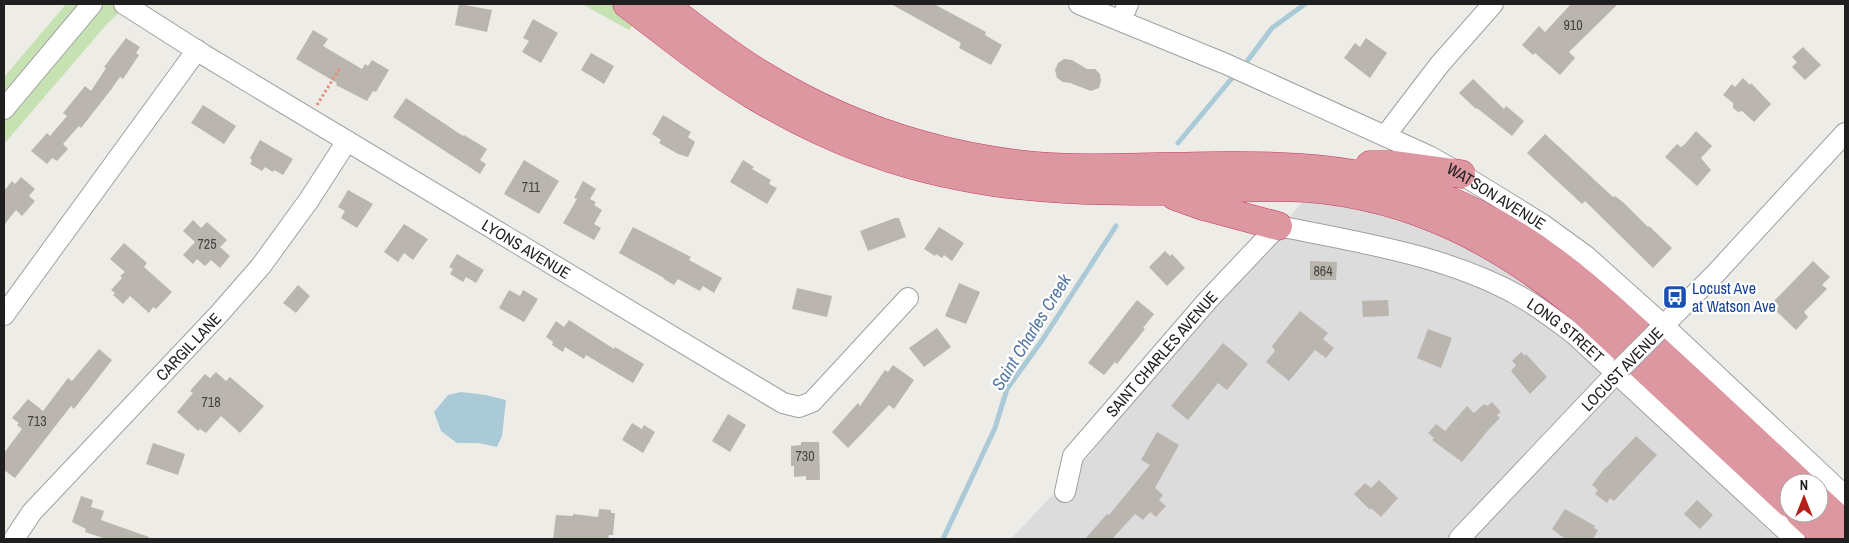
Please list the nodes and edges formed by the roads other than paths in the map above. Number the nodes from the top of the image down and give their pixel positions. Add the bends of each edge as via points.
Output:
1 (92, 4) edge
2 (124, 4) edge
3 (619, 4) edge
4 (627, 4) edge
5 (1079, 4) edge
6 (1493, 4) edge
7 (1125, 12) edge
8 (657, 13) edge
9 (197, 50) junction
10 (4, 109) edge
11 (1845, 133) edge
12 (1385, 136) junction
13 (347, 140) junction
14 (1298, 167) junction
15 (1461, 174) junction
16 (1162, 190) junction
17 (1278, 226) junction
18 (908, 298) dead end
19 (4, 315) edge
20 (1660, 329) junction
21 (1619, 371) junction
22 (1789, 473) edge
23 (1065, 492) dead end
24 (1779, 494) edge
25 (1845, 496) edge
26 (1829, 511) edge
27 (1811, 523) edge
28 (1845, 526) edge
29 (14, 539) edge
30 (1459, 539) edge
31 (1795, 539) edge
32 (1828, 539) edge

1 - 10 street
2 - 9 street, LYONS AVENUE
3 - 8 highway
4 - 8 highway
5 - 7 street, WATSON AVENUE
6 - 12 street via 1440,64
7 - 12 street, WATSON AVENUE via 1226,64
8 - 14 highway via 794,94 837,115 910,142 957,154 1004,163 1052,167
8 - 16 highway via 709,66 752,95 798,120 882,155 968,178 1016,185 1070,190
9 - 13 street, LYONS AVENUE
9 - 19 street
11 - 20 street, LOCUST AVENUE
12 - 15 street, WATSON AVENUE
13 - 18 street, LYONS AVENUE via 783,403 799,407 812,402
13 - 29 street, CARGIL LANE via 261,266 32,512
14 - 15 highway via 1395,165
14 - 22 highway via 1346,172 1414,188 1470,210 1511,232 1594,292
15 - 20 street, WATSON AVENUE via 1542,224 1586,256
16 - 17 highway via 1203,206
16 - 24 highway via 1266,186 1309,189 1385,202 1474,235 1533,271 1581,309
17 - 21 street, LONG STREET via 1396,251 1477,277 1520,296 1545,312
17 - 23 street, SAINT CHARLES AVENUE via 1208,300 1073,456
20 - 21 street, LOCUST AVENUE, bridge
20 - 25 street, WATSON AVENUE
21 - 30 street, LOCUST AVENUE
21 - 31 street, LONG STREET
26 - 28 highway
27 - 32 highway

